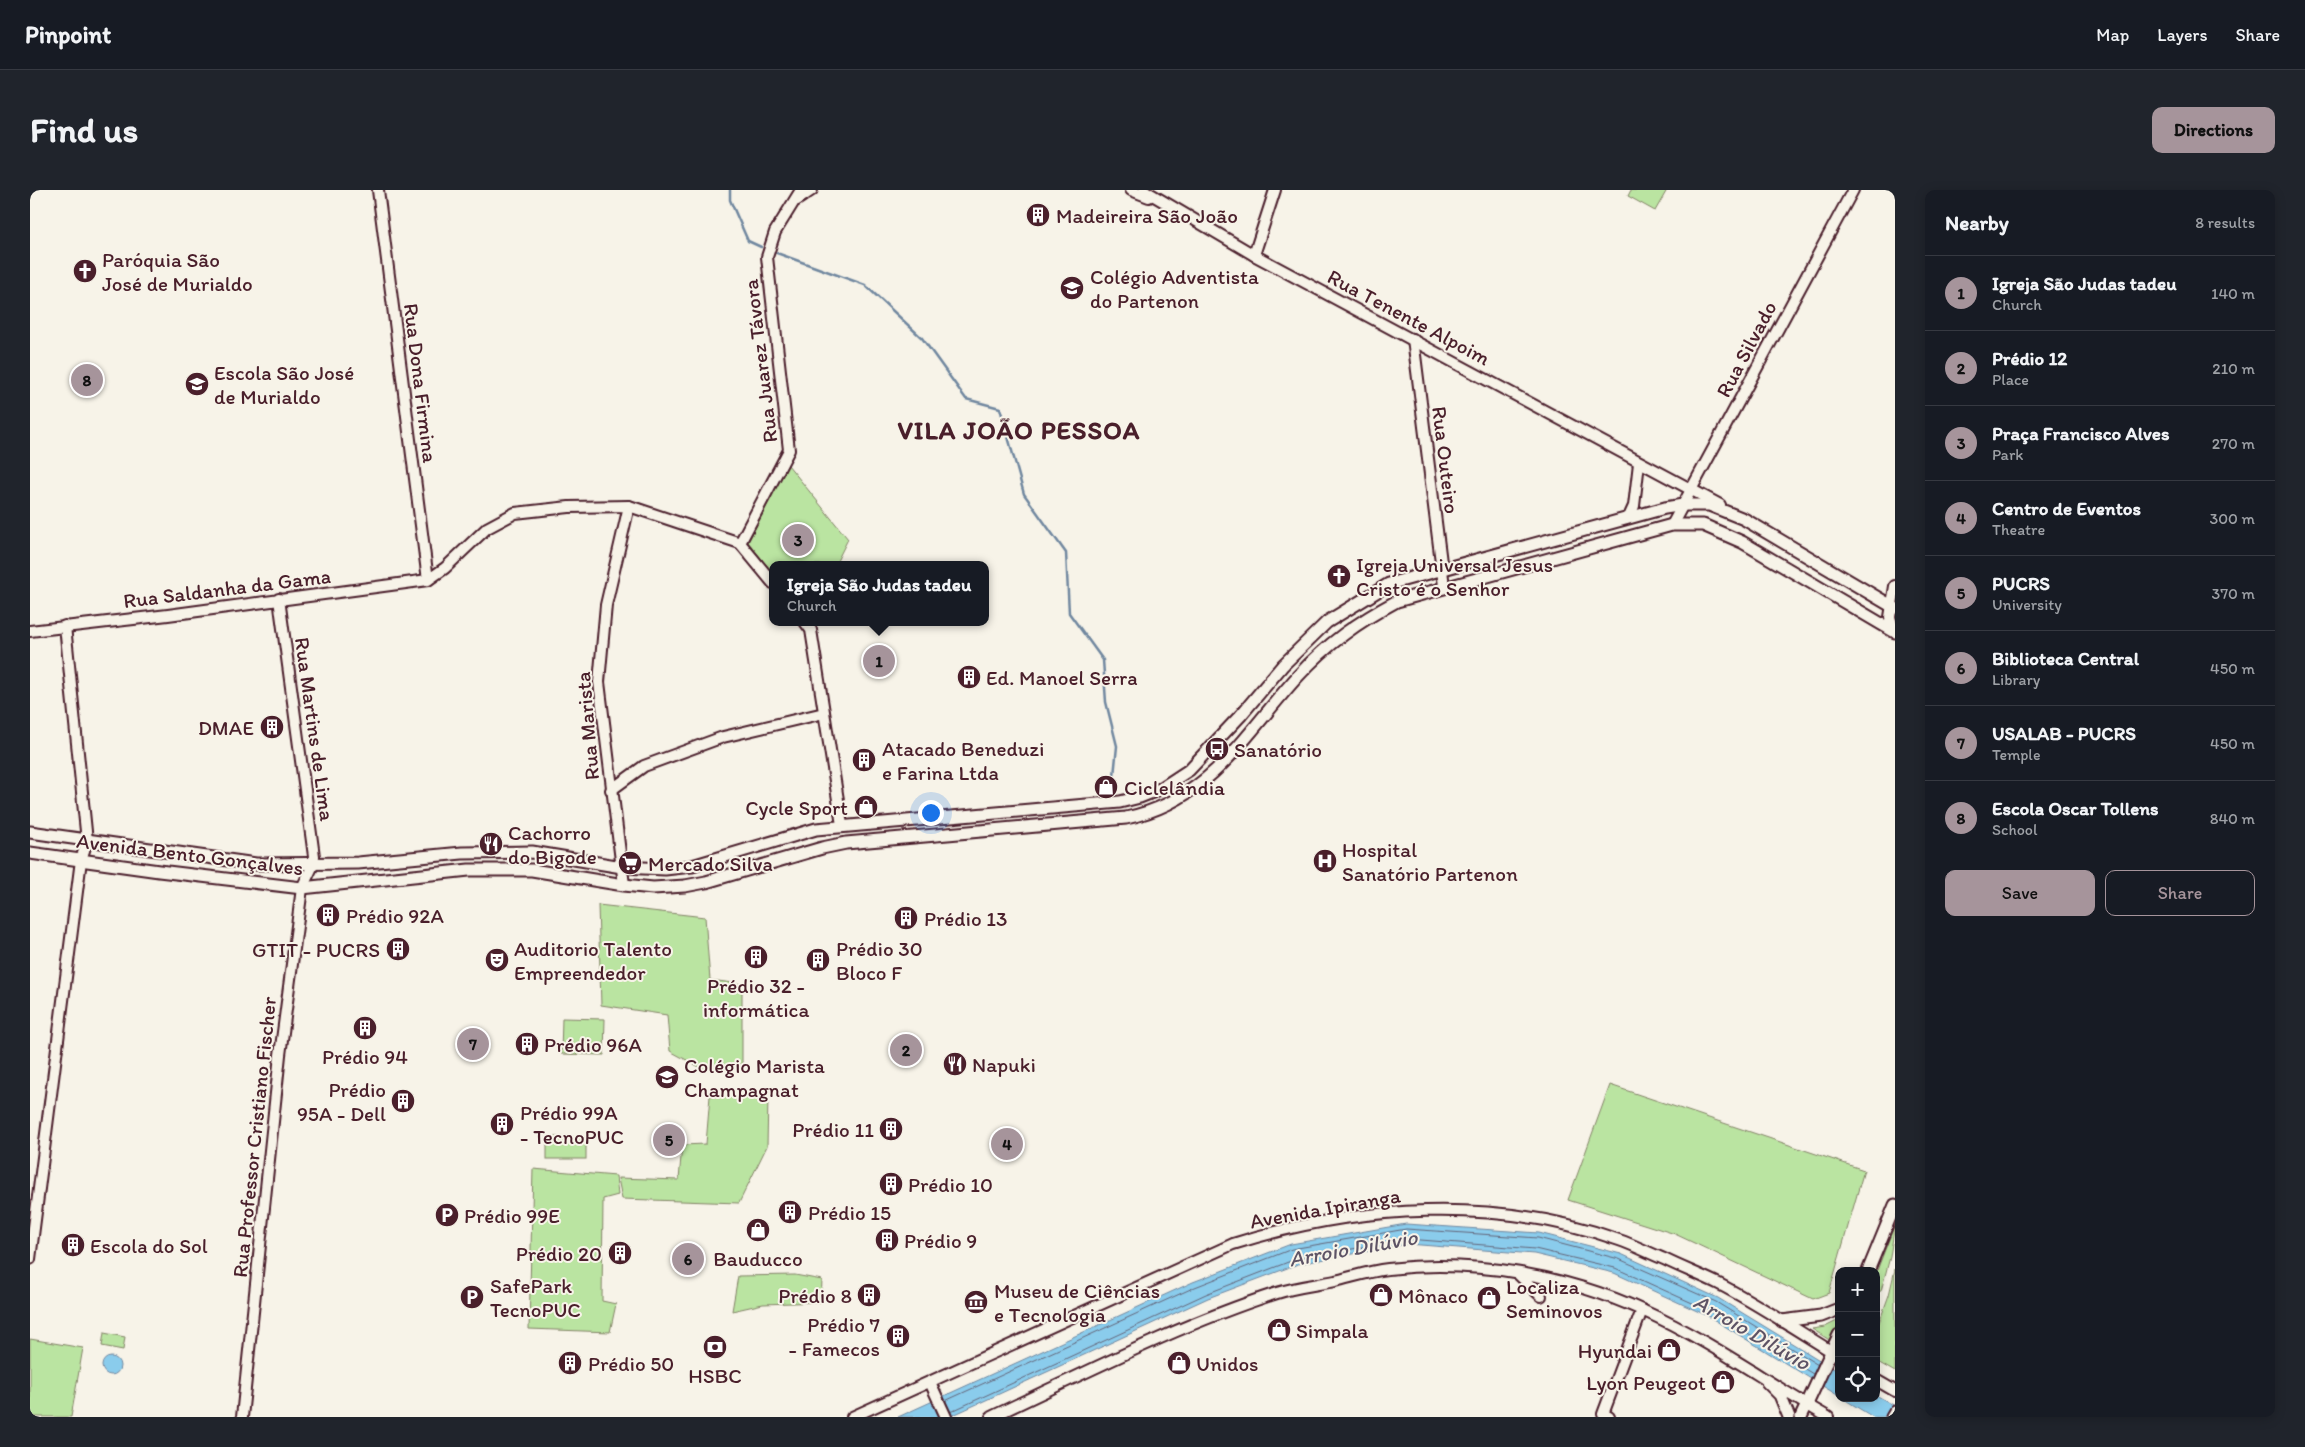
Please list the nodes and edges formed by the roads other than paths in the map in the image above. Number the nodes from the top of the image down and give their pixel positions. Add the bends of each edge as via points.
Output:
1 (378, 190) edge
2 (801, 190) edge
3 (812, 190) edge
4 (1131, 190) edge
5 (1144, 190) edge
6 (1275, 190) edge
7 (1853, 190) edge
8 (796, 200) junction
9 (1162, 202) junction
10 (1254, 255) junction
11 (1413, 339) junction
12 (1639, 464) junction
13 (1692, 489) junction
14 (1683, 505) junction
15 (630, 506) junction
16 (1629, 518) junction
17 (1744, 519) junction
18 (1672, 525) junction
19 (740, 543) junction
20 (1441, 569) junction
21 (769, 578) edge
22 (428, 580) junction
23 (1444, 586) junction
24 (1895, 586) edge
25 (279, 599) junction
26 (1893, 607) edge
27 (65, 626) junction
28 (808, 626) edge
29 (30, 631) edge
30 (1894, 631) edge
31 (824, 713) junction
32 (611, 790) junction
33 (842, 825) junction
34 (30, 832) edge
35 (87, 841) junction
36 (30, 853) edge
37 (81, 860) junction
38 (313, 864) junction
39 (622, 867) junction
40 (624, 886) junction
41 (302, 888) junction
42 (1895, 1205) edge
43 (30, 1259) edge
44 (1870, 1267) edge
45 (1518, 1274) junction
46 (1571, 1284) junction
47 (1558, 1290) dead end
48 (1541, 1296) dead end
49 (1642, 1310) junction
50 (1835, 1311) edge
51 (1782, 1321) junction
52 (1832, 1357) edge
53 (930, 1382) junction
54 (1767, 1382) junction
55 (1880, 1382) edge
56 (1895, 1391) edge
57 (1807, 1405) junction
58 (1895, 1412) edge
59 (1606, 1416) edge
60 (242, 1417) edge
61 (852, 1417) edge
62 (946, 1417) edge
63 (991, 1417) edge
64 (1789, 1417) edge
65 (1801, 1417) edge
66 (1828, 1417) edge
67 (1892, 1417) edge

1 - 22 street, Rua Dona Firmina
2 - 8 street
3 - 8 street
4 - 9 street, Rua Tenente Alpoim
5 - 9 street, Rua Tenente Alpoim
6 - 10 street
7 - 13 street, Rua Silvado
8 - 19 street, Rua Juarez Távora via 775,232 767,257 789,450
9 - 10 street, Rua Tenente Alpoim
10 - 11 street, Rua Tenente Alpoim
11 - 12 street, Rua Tenente Alpoim
11 - 20 street, Rua Outeiro
12 - 13 street, Rua Tenente Alpoim
12 - 16 street via 1634,506
13 - 14 street, Rua Silvado
13 - 17 street, Rua Tenente Alpoim
14 - 16 main road, Avenida Bento Gonçalves
14 - 17 main road, Avenida Bento Gonçalves via 1709,505
14 - 18 street, Rua Silvado
15 - 19 street
15 - 22 street via 569,506 515,513 487,528
15 - 32 street, Rua Marista via 606,605 598,682
16 - 20 main road, Avenida Bento Gonçalves
17 - 26 main road, Avenida Bento Gonçalves
18 - 23 main road, Avenida Bento Gonçalves
18 - 30 main road, Avenida Bento Gonçalves via 1703,525 1742,542
19 - 21 street
20 - 23 street, Rua Outeiro
20 - 33 main road, Avenida Bento Gonçalves via 1389,584 1327,622 1283,664 1189,770 1160,789 1120,802
22 - 25 street, Rua Saldanha da Gama
23 - 40 main road, Avenida Bento Gonçalves via 1397,600 1346,631 1298,676 1210,778 1175,800 1139,815 846,843 685,886
24 - 26 street
25 - 27 street, Rua Saldanha da Gama
25 - 38 street, Rua Martins de Lima
26 - 30 street via 1890,617
27 - 29 street, Rua Saldanha da Gama
27 - 35 street
28 - 31 street
31 - 32 street via 723,737 644,766
31 - 33 street
32 - 39 street, Rua Marista
33 - 39 main road, Avenida Bento Gonçalves via 816,829 692,866 665,869
34 - 35 main road, Avenida Bento Gonçalves
35 - 37 street
35 - 38 main road, Avenida Bento Gonçalves via 256,864
36 - 37 main road, Avenida Bento Gonçalves
37 - 41 main road, Avenida Bento Gonçalves
37 - 43 street
38 - 39 main road, Avenida Bento Gonçalves via 532,852
38 - 41 street, Rua Professor Cristiano Fischer
39 - 40 street, Rua Marista
40 - 41 main road, Avenida Bento Gonçalves via 532,870 468,870
41 - 60 street, Rua Professor Cristiano Fischer via 280,1055
42 - 44 main road
45 - 46 street
45 - 48 street
45 - 63 street via 1435,1266 1386,1269 1280,1292 1131,1351
46 - 47 street
46 - 49 street
49 - 54 street via 1694,1335
49 - 59 street
50 - 51 main road via 1821,1316
51 - 52 street, Avenida Ipiranga
51 - 53 street, Avenida Ipiranga via 1720,1284 1620,1240 1587,1230 1516,1215 1416,1211 1361,1216 1262,1235 1233,1244
52 - 57 main road
53 - 61 street, Avenida Ipiranga
53 - 62 street
54 - 57 street
54 - 64 main road via 1780,1395
55 - 56 street
57 - 65 main road
57 - 66 street
58 - 67 main road

